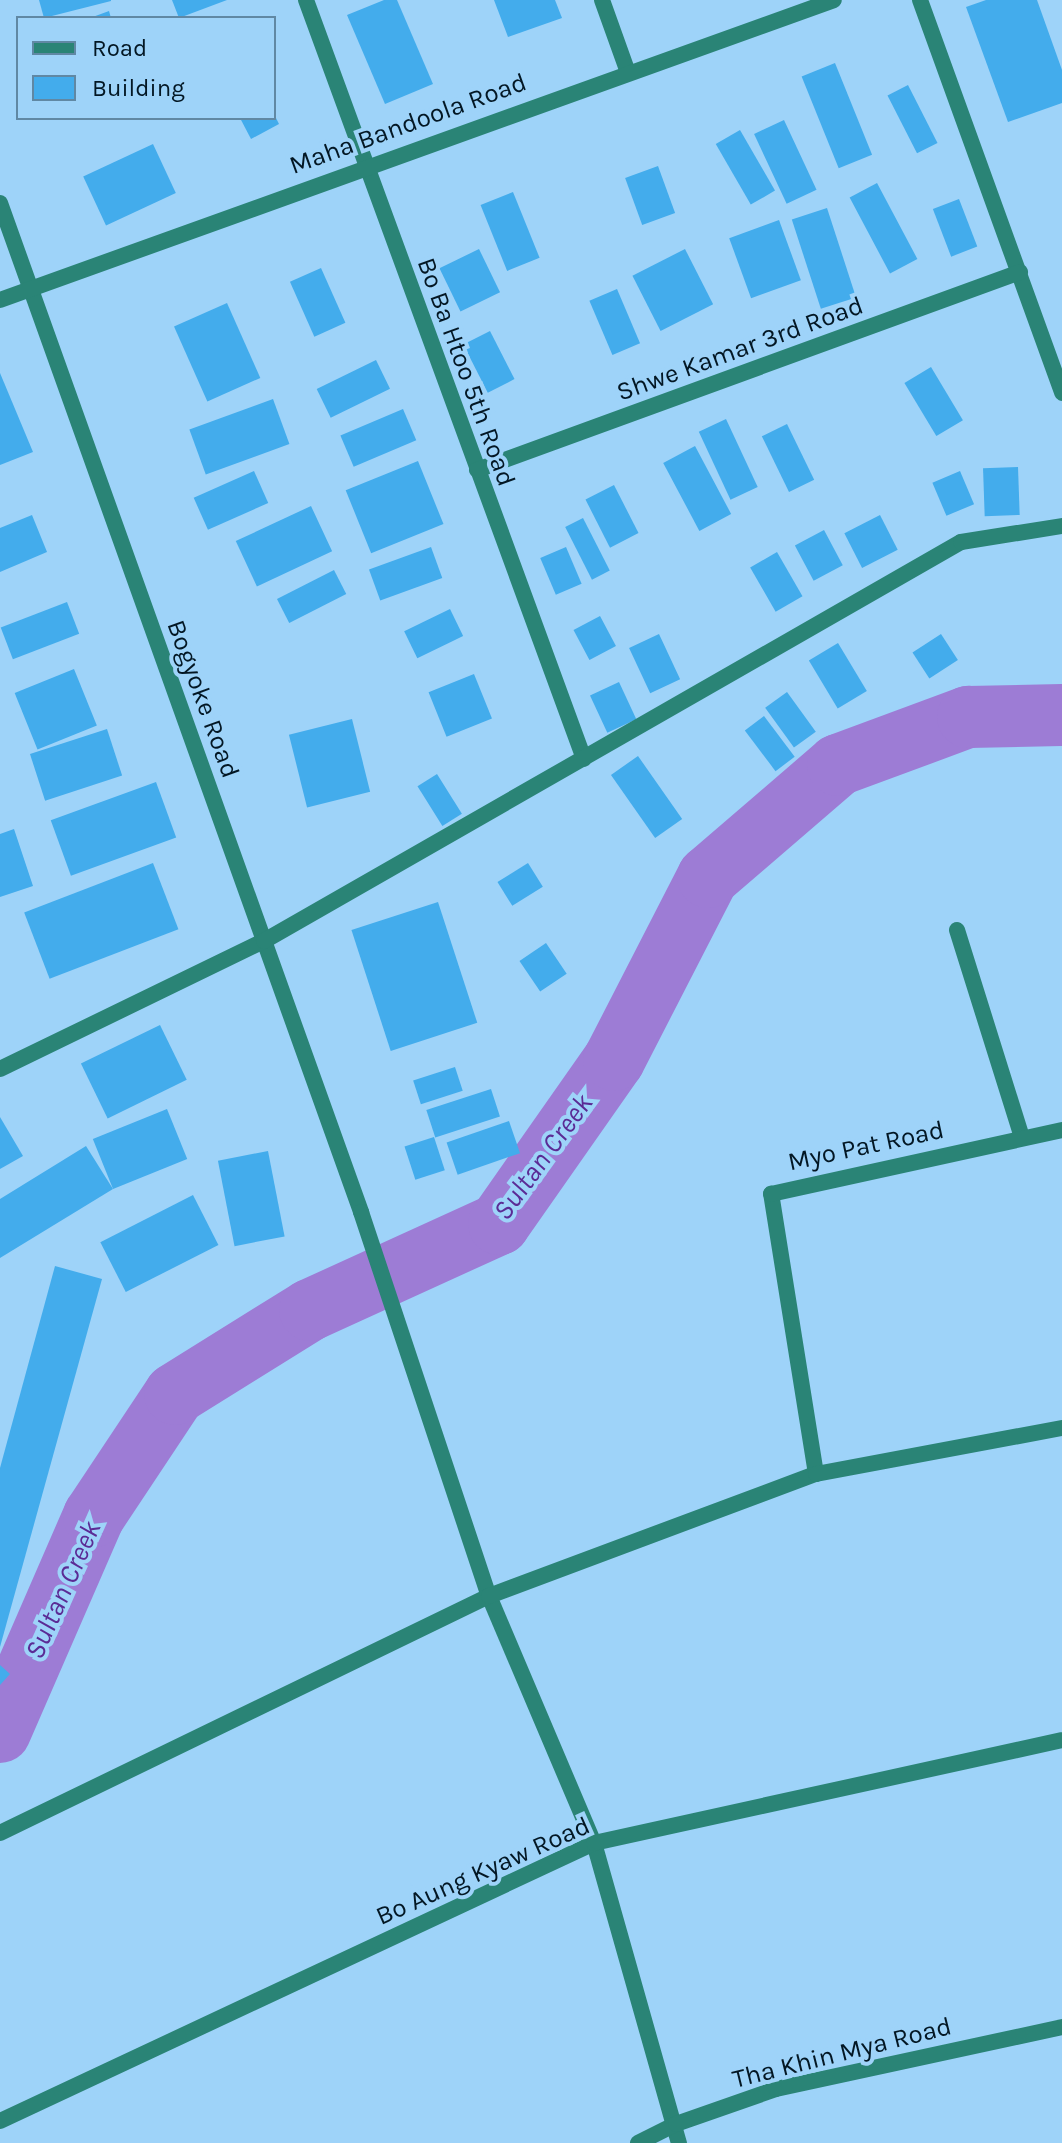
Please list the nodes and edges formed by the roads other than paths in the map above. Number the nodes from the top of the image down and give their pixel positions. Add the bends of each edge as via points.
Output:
1 (306, 0) edge
2 (602, 0) edge
3 (834, 0) edge
4 (920, 0) edge
5 (627, 70) junction
6 (363, 165) junction
7 (0, 203) edge
8 (1020, 272) junction
9 (30, 287) junction
10 (0, 300) edge
11 (1062, 393) edge
12 (477, 470) junction
13 (1062, 526) edge
14 (584, 759) junction
15 (957, 930) dead end
16 (264, 941) junction
17 (0, 1069) edge
18 (1062, 1130) edge
19 (1022, 1137) junction
20 (1062, 1428) edge
21 (816, 1474) junction
22 (489, 1596) junction
23 (1062, 1740) edge
24 (0, 1833) edge
25 (594, 1843) junction
26 (1062, 2027) edge
27 (0, 2121) edge
28 (676, 2124) junction
29 (638, 2143) edge
30 (679, 2143) edge

1 - 6 street, Bo Ba Htoo 5th Road
2 - 5 street
3 - 5 street, Maha Bandoola Road
4 - 8 street
5 - 6 street, Maha Bandoola Road
6 - 9 street, Maha Bandoola Road
6 - 12 street, Bo Ba Htoo 5th Road
7 - 9 street, Bogyoke Road
8 - 11 street
8 - 12 street, Shwe Kamar 3rd Road
9 - 10 street, Maha Bandoola Road
9 - 16 street, Bogyoke Road
12 - 14 street, Bo Ba Htoo 5th Road
13 - 14 street via 961,542
14 - 16 street
15 - 19 street
16 - 17 street
16 - 22 street, Bogyoke Road
18 - 19 street, Myo Pat Road
19 - 21 street, Myo Pat Road via 771,1194
20 - 21 street
21 - 22 street
22 - 24 street
22 - 25 street, Bogyoke Road
23 - 25 street, Bo Aung Kyaw Road
25 - 27 street, Bo Aung Kyaw Road
25 - 28 street, Bogyoke Road
26 - 28 street, Tha Khin Mya Road via 776,2089
28 - 29 street, Tha Khin Mya Road
28 - 30 street, Bogyoke Road

